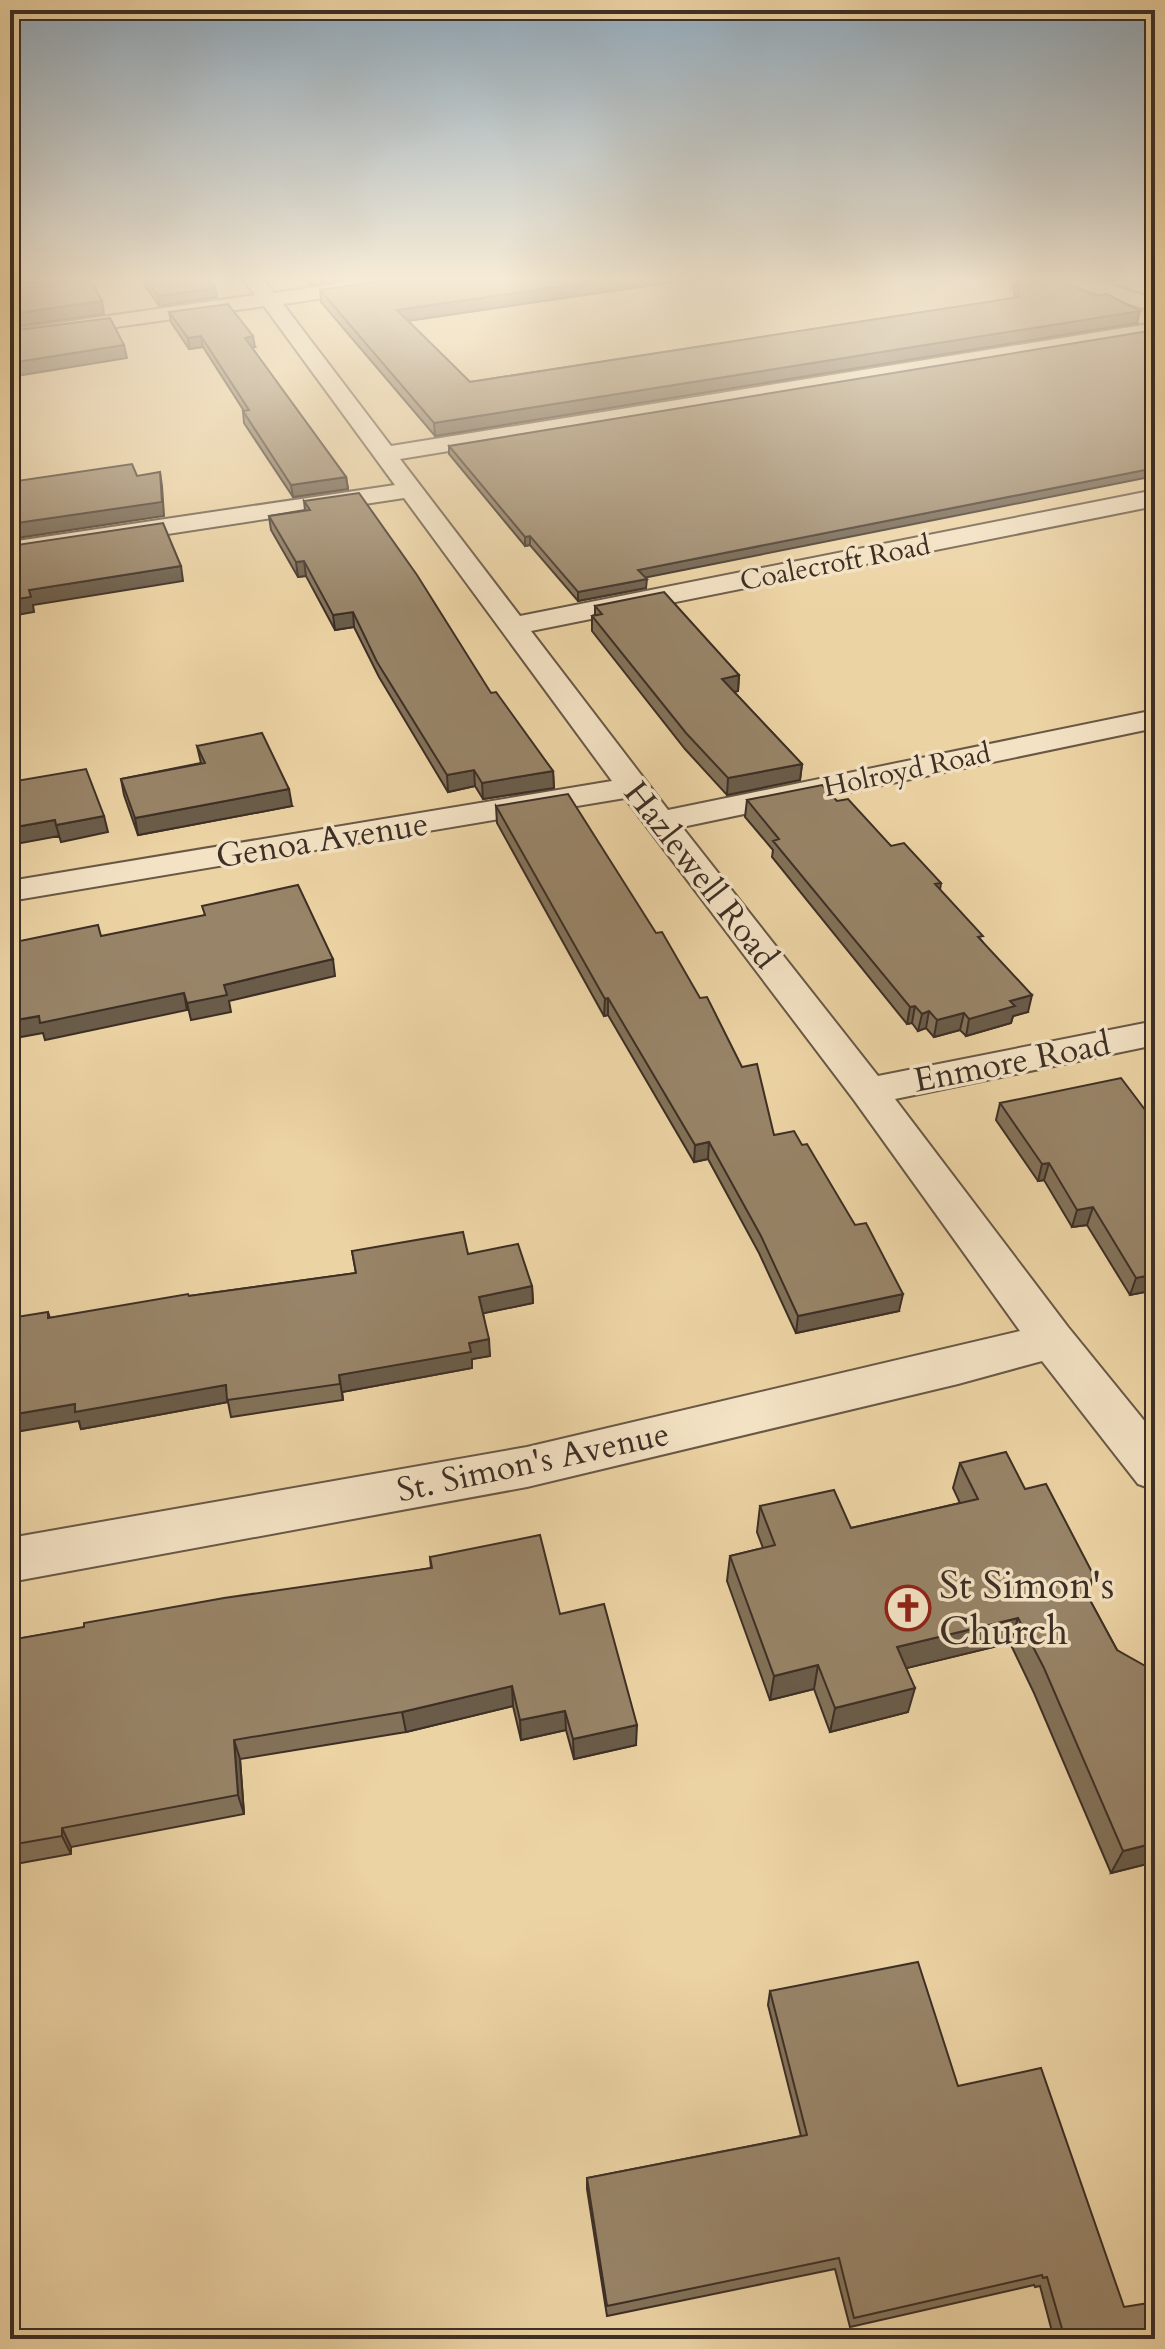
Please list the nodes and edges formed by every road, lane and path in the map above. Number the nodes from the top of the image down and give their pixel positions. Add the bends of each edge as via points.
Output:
1 (335, 387) edge
2 (801, 387) edge
3 (386, 454) junction
4 (410, 490) junction
5 (1155, 498) edge
6 (10, 550) edge
7 (515, 626) junction
8 (1155, 719) edge
9 (633, 787) junction
10 (660, 822) junction
11 (10, 891) edge
12 (1155, 1033) edge
13 (868, 1091) junction
14 (1052, 1340) junction
15 (1155, 1470) edge
16 (10, 1560) edge

1 - 3 street, Hazlewell Road
2 - 3 street
3 - 4 street, Hazlewell Road
4 - 6 street
4 - 7 street, Hazlewell Road
5 - 7 street, Coalecroft Road
7 - 9 street, Hazlewell Road
8 - 10 street, Holroyd Road
9 - 10 street, Hazlewell Road
9 - 11 street, Genoa Avenue
10 - 13 street, Hazlewell Road
12 - 13 street, Enmore Road
13 - 14 street, Hazlewell Road
14 - 15 street, Hazlewell Road
14 - 16 street, St. Simon's Avenue via 527,1467

